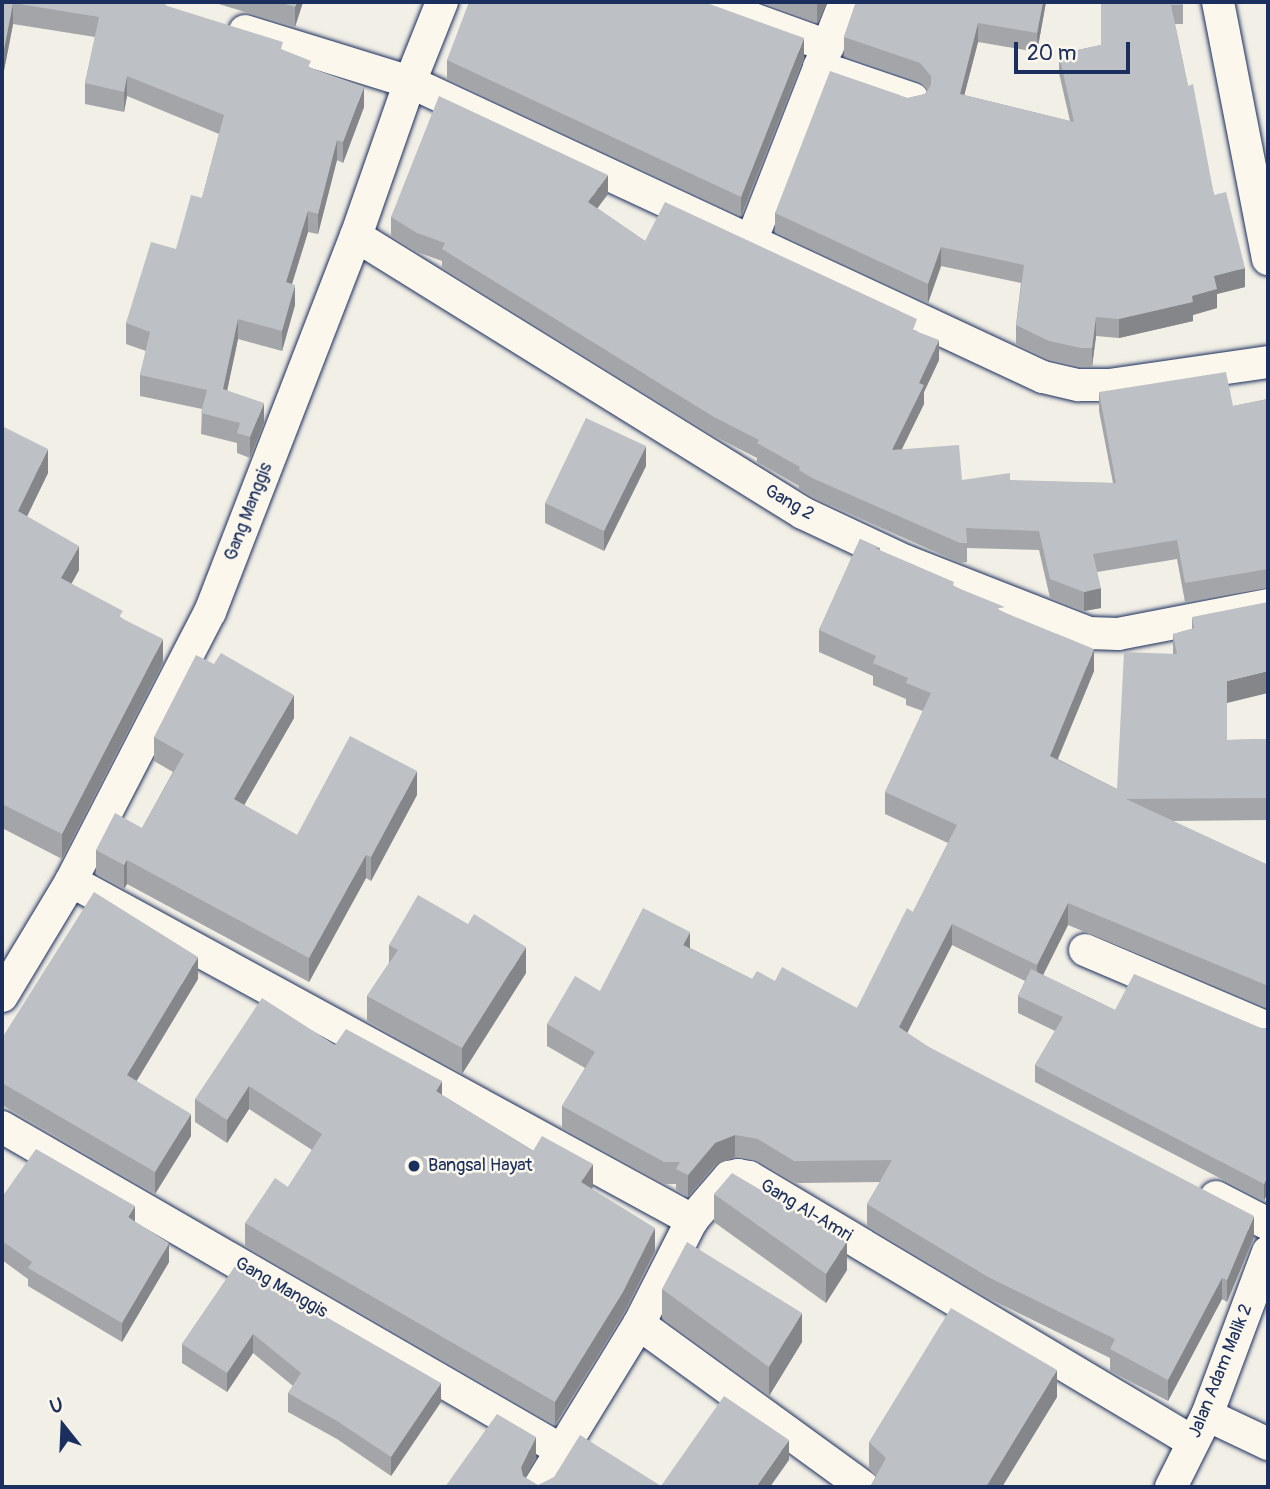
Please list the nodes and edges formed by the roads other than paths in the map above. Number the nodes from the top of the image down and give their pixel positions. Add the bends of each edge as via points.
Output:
1 (442, 2) edge
2 (706, 2) edge
3 (845, 2) edge
4 (1218, 2) edge
5 (212, 21) edge
6 (824, 57) junction
7 (410, 82) junction
8 (913, 99) edge
9 (356, 236) junction
10 (752, 239) junction
11 (1268, 259) edge
12 (1268, 362) edge
13 (1268, 605) edge
14 (71, 881) junction
15 (1085, 950) dead end
16 (2, 996) edge
17 (1268, 1028) edge
18 (2, 1126) edge
19 (1194, 1186) edge
20 (692, 1220) junction
21 (1268, 1224) edge
22 (1268, 1252) edge
23 (639, 1324) junction
24 (1207, 1415) junction
25 (1193, 1442) junction
26 (1268, 1444) edge
27 (561, 1450) junction
28 (540, 1487) edge
29 (863, 1487) edge
30 (1171, 1487) edge

1 - 7 street, Gang Manggis
2 - 6 street
3 - 6 street
4 - 11 street
5 - 7 street
6 - 8 street
6 - 10 street
7 - 9 street, Gang Manggis
7 - 10 street
9 - 13 street, Gang 2 via 803,513 905,561 1089,633 1118,634
9 - 14 street, Gang Manggis via 211,612
10 - 12 street via 1043,377 1079,385 1109,385
14 - 16 street, Gang Manggis
14 - 20 street
15 - 17 street
18 - 27 street, Gang Manggis
19 - 21 street
20 - 23 street, Gang Al-Amri
20 - 25 street, Gang Al-Amri via 729,1177 749,1177
22 - 24 street, Jalan Adam Malik 2
23 - 27 street, Gang Al-Amri
23 - 29 street
24 - 25 street, Jalan Adam Malik 2
24 - 26 street
25 - 30 street, Jalan Adam Malik 2
27 - 28 street, Gang Al-Amri

